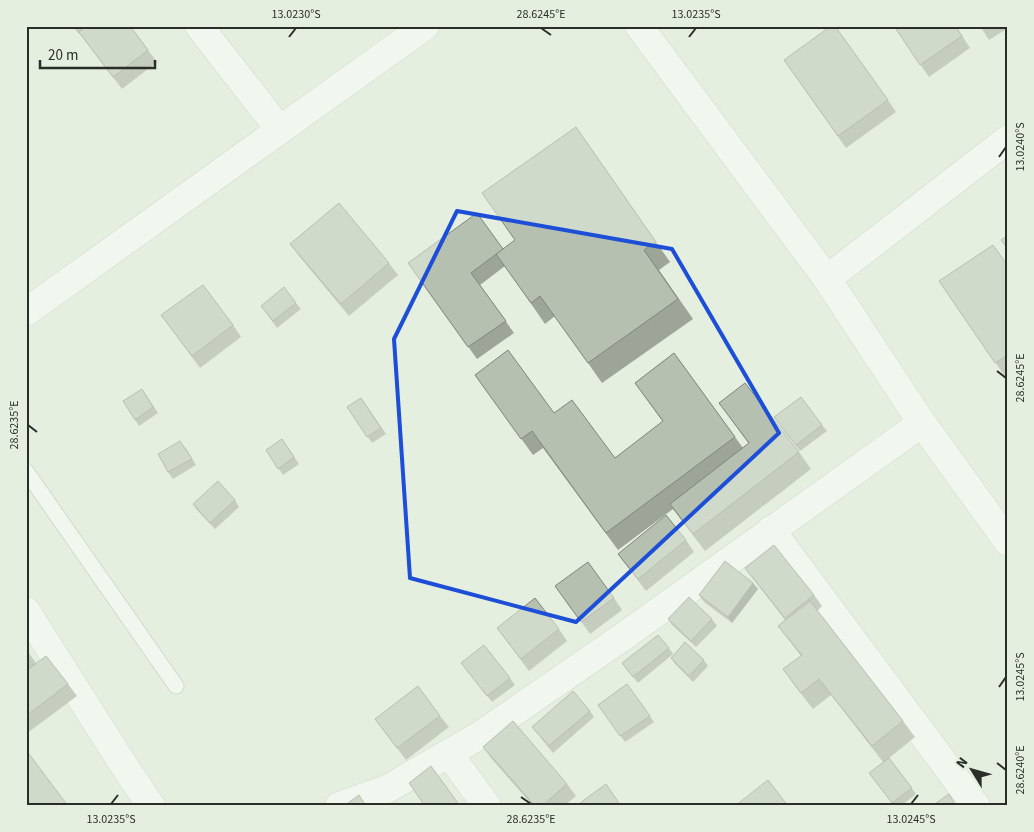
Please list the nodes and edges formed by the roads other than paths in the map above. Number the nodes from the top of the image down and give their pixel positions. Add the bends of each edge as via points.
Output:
1 (199, 26) edge
2 (425, 26) edge
3 (639, 26) edge
4 (280, 130) junction
5 (1008, 139) edge
6 (827, 279) junction
7 (26, 312) edge
8 (922, 423) junction
9 (26, 471) edge
10 (771, 530) junction
11 (1008, 542) edge
12 (26, 611) edge
13 (176, 686) dead end
14 (449, 754) junction
15 (151, 806) edge
16 (339, 806) edge
17 (487, 806) edge
18 (976, 806) edge

1 - 4 street
2 - 4 street
3 - 6 street
4 - 7 street
5 - 6 street
6 - 8 street
8 - 10 street
8 - 11 street
9 - 13 lane
10 - 14 street via 624,636
10 - 18 street
12 - 15 street
14 - 16 street via 387,789
14 - 17 street

